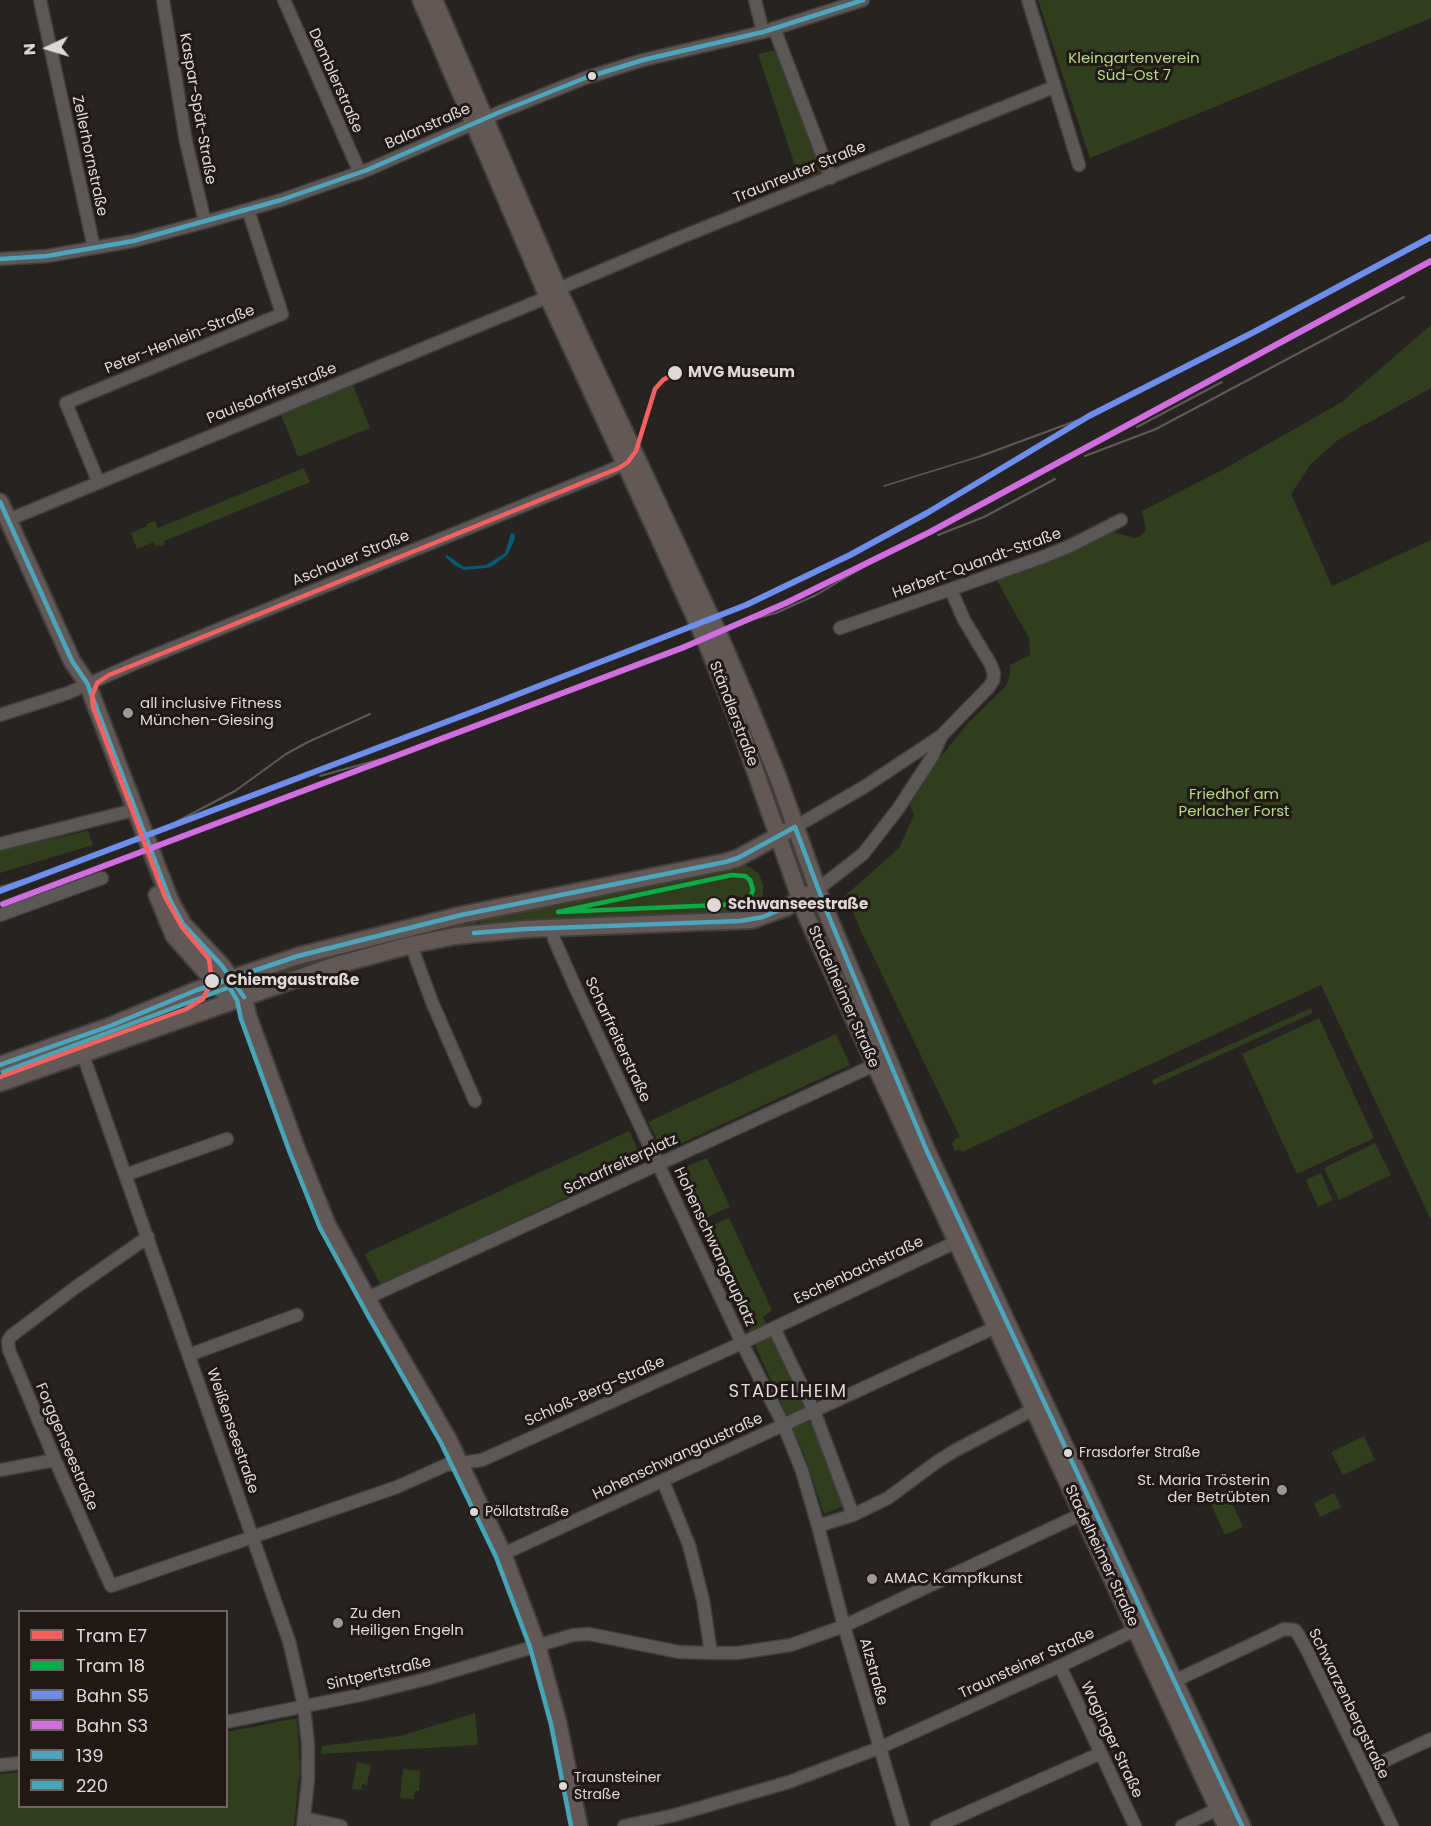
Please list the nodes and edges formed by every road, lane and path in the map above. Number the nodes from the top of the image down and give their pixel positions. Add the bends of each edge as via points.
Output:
1 (40, 0) edge
2 (163, 0) edge
3 (284, 0) edge
4 (421, 0) edge
5 (434, 0) edge
6 (755, 0) edge
7 (863, 0) edge
8 (1028, 0) edge
9 (769, 30) junction
10 (1054, 87) junction
11 (479, 121) junction
12 (1079, 165) dead end
13 (360, 173) junction
14 (831, 178) junction
15 (248, 210) junction
16 (205, 222) junction
17 (94, 248) junction
18 (0, 260) edge
19 (553, 293) junction
20 (629, 457) junction
21 (98, 482) junction
22 (0, 502) edge
23 (8, 520) junction
24 (1121, 520) dead end
25 (951, 590) junction
26 (840, 628) dead end
27 (82, 686) junction
28 (0, 715) edge
29 (941, 736) junction
30 (126, 812) junction
31 (795, 827) junction
32 (778, 836) junction
33 (0, 844) edge
34 (102, 878) dead end
35 (818, 889) junction
36 (800, 901) junction
37 (0, 915) edge
38 (553, 928) junction
39 (411, 945) junction
40 (232, 978) junction
41 (215, 984) junction
42 (239, 999) junction
43 (83, 1054) junction
44 (880, 1062) junction
45 (0, 1065) edge
46 (0, 1083) edge
47 (475, 1101) dead end
48 (227, 1139) dead end
49 (921, 1152) junction
50 (658, 1164) junction
51 (125, 1174) junction
52 (148, 1237) junction
53 (956, 1242) junction
54 (367, 1298) junction
55 (297, 1316) dead end
56 (996, 1327) junction
57 (774, 1328) junction
58 (742, 1343) junction
59 (189, 1354) junction
60 (1034, 1409) junction
61 (814, 1411) junction
62 (784, 1426) junction
63 (55, 1460) junction
64 (459, 1462) junction
65 (0, 1470) edge
66 (663, 1481) junction
67 (1087, 1511) junction
68 (852, 1515) junction
69 (818, 1526) junction
70 (253, 1537) junction
71 (503, 1554) junction
72 (844, 1626) junction
73 (1135, 1630) junction
74 (537, 1646) junction
75 (711, 1653) junction
76 (1060, 1666) junction
77 (1168, 1684) junction
78 (304, 1706) junction
79 (228, 1722) edge
80 (1431, 1739) edge
81 (879, 1748) junction
82 (1101, 1753) junction
83 (18, 1763) edge
84 (0, 1765) edge
85 (1365, 1770) junction
86 (1218, 1809) junction
87 (676, 1821) edge
88 (303, 1822) edge
89 (341, 1826) edge
90 (579, 1826) edge
91 (624, 1826) edge
92 (903, 1826) edge
93 (937, 1826) edge
94 (1135, 1826) edge
95 (1182, 1826) edge
96 (1226, 1826) edge
97 (1242, 1826) edge
98 (1392, 1826) edge

1 - 17 street, Zellerhornstraße
2 - 16 street, Kaspar-Spät-Straße via 186,142
3 - 13 street, Demblerstraße
4 - 11 main road, Ständlerstraße
5 - 11 main road, Ständlerstraße
6 - 9 street
7 - 9 street, Balanstraße
8 - 10 street
9 - 11 street, Balanstraße via 608,70
9 - 14 street
10 - 12 street
10 - 14 street, Traunreuter Straße
11 - 13 street, Balanstraße
11 - 19 main road, Ständlerstraße
13 - 15 street, Balanstraße
14 - 19 street, Traunreuter Straße
15 - 16 street, Balanstraße
15 - 21 street, Peter-Henlein-Straße via 282,314 66,403
16 - 17 street, Balanstraße
17 - 18 street, Balanstraße
19 - 20 main road, Ständlerstraße
19 - 21 street, Paulsdorfferstraße
20 - 27 street, Aschauer Straße via 606,472
20 - 31 main road, Ständlerstraße via 728,656
20 - 32 main road, Ständlerstraße via 734,711
21 - 23 street, Paulsdorfferstraße
22 - 23 main road
23 - 27 main road
24 - 25 street, Herbert-Quandt-Straße via 1072,545
25 - 26 street, Herbert-Quandt-Straße
25 - 29 street via 994,673 988,688
27 - 28 street, Aschauer Straße
27 - 30 main road
27 - 40 main road via 170,900 190,933
29 - 31 street
29 - 35 street via 898,809 863,854
30 - 33 street
30 - 41 main road via 172,932
31 - 32 main road
31 - 35 main road, Stadelheimer Straße
32 - 36 main road, Stadelheimer Straße
32 - 40 main road via 725,862 427,923 298,956
34 - 37 street
35 - 36 main road
35 - 44 main road, Stadelheimer Straße
36 - 38 main road via 763,917 741,921
36 - 44 main road, Stadelheimer Straße
38 - 39 main road via 462,935
38 - 50 street, Scharfreiterstraße via 558,949
39 - 42 main road via 333,966
39 - 47 street
40 - 41 main road
40 - 42 main road
41 - 42 main road
41 - 45 main road
42 - 43 main road
42 - 54 main road via 321,1212
43 - 46 main road
43 - 51 street, Weißenseestraße
44 - 49 main road, Stadelheimer Straße
44 - 50 street, Scharfreiterplatz
48 - 51 street
49 - 53 main road, Stadelheimer Straße
49 - 67 main road, Stadelheimer Straße
50 - 54 street, Scharfreiterplatz
50 - 58 street, Hohenschwangauplatz
51 - 52 street, Weißenseestraße
52 - 59 street, Weißenseestraße
52 - 63 street, Forggenseestraße via 8,1341
53 - 56 main road, Stadelheimer Straße
53 - 57 street, Eschenbachstraße
54 - 64 main road
55 - 59 street
56 - 60 main road, Stadelheimer Straße
56 - 61 street, Hohenschwangaustraße
57 - 58 street, Hohenschwangauplatz
57 - 61 street, Hohenschwangauplatz
58 - 62 street, Hohenschwangauplatz
58 - 64 street, Schloß-Berg-Straße via 483,1460
59 - 70 street, Weißenseestraße
60 - 67 main road, Stadelheimer Straße
60 - 68 street via 956,1450 888,1498
61 - 62 street, Hohenschwangaustraße
61 - 68 street, Hohenschwangauplatz
62 - 66 street, Hohenschwangaustraße
62 - 69 street, Hohenschwangauplatz
63 - 65 street
63 - 70 street, Forggenseestraße via 111,1586
64 - 70 street
64 - 71 main road
66 - 71 street, Hohenschwangaustraße
66 - 75 street via 689,1545
67 - 72 street, Sintpertstraße
67 - 73 main road, Stadelheimer Straße
67 - 77 main road, Stadelheimer Straße
68 - 69 street
69 - 72 street, Alzstraße
70 - 78 street, Weißenseestraße via 289,1641
71 - 74 main road
72 - 75 street, Sintpertstraße via 791,1645
72 - 81 street, Alzstraße
73 - 76 street, Traunsteiner Straße
73 - 77 main road, Stadelheimer Straße
74 - 75 street, Sintpertstraße via 589,1634 679,1652
74 - 78 street, Sintpertstraße via 459,1670
74 - 90 main road via 558,1722
76 - 81 street, Traunsteiner Straße
76 - 82 street, Waginger Straße
77 - 85 street, Schwarzenbergstraße via 1284,1629 1294,1630
77 - 86 main road, Stadelheimer Straße
77 - 97 main road, Stadelheimer Straße
78 - 79 street, Sintpertstraße
78 - 88 street, Weißenseestraße via 308,1780
80 - 85 street
81 - 87 street, Traunsteiner Straße
81 - 92 street, Alzstraße
82 - 93 street
82 - 94 street, Waginger Straße
83 - 84 street
85 - 98 street, Schwarzenbergstraße
86 - 95 street
86 - 96 main road, Stadelheimer Straße
87 - 91 street, Traunsteiner Straße
88 - 89 street

